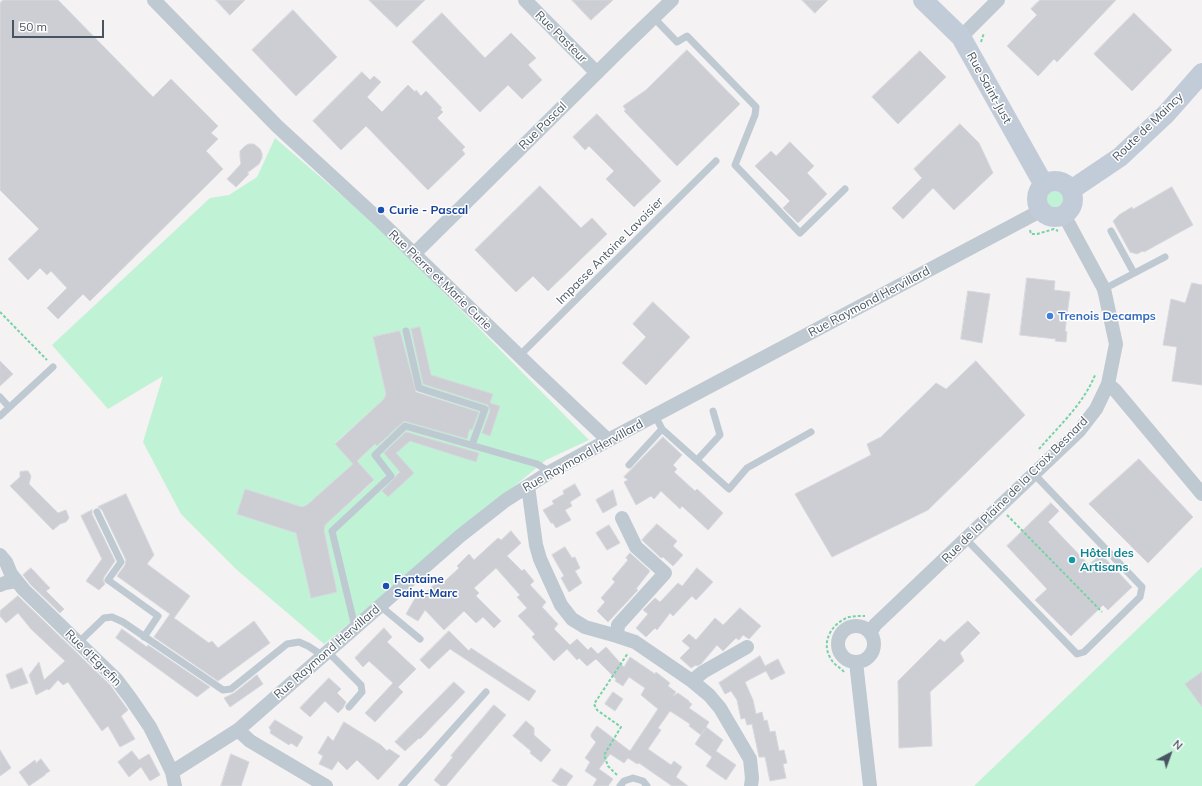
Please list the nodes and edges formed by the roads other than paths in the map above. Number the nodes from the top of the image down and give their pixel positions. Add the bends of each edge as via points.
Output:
1 (154, 0) edge
2 (525, 0) edge
3 (672, 0) edge
4 (923, 0) edge
5 (998, 0) edge
6 (654, 18) junction
7 (961, 37) junction
8 (597, 73) junction
9 (1202, 73) edge
10 (716, 161) dead end
11 (1044, 185) junction
12 (845, 189) dead end
13 (1071, 190) junction
14 (1042, 210) junction
15 (1062, 223) junction
16 (1111, 231) dead end
17 (414, 254) junction
18 (1165, 257) dead end
19 (1134, 273) junction
20 (1104, 289) junction
21 (406, 331) dead end
22 (519, 356) junction
23 (53, 367) road end
24 (1108, 384) junction
25 (0, 397) edge
26 (9, 407) junction
27 (713, 411) dead end
28 (0, 416) edge
29 (655, 416) junction
30 (662, 429) junction
31 (811, 432) dead end
32 (608, 440) junction
33 (472, 445) junction
34 (696, 460) junction
35 (628, 465) dead end
36 (550, 472) junction
37 (1034, 474) junction
38 (528, 486) junction
39 (1202, 494) edge
40 (97, 512) dead end
41 (622, 518) dead end
42 (966, 539) junction
43 (0, 555) edge
44 (16, 581) junction
45 (0, 585) edge
46 (379, 605) junction
47 (355, 627) junction
48 (870, 633) junction
49 (144, 636) junction
50 (617, 636) junction
51 (420, 639) dead end
52 (78, 643) junction
53 (747, 648) dead end
54 (325, 653) junction
55 (856, 662) junction
56 (692, 681) junction
57 (486, 692) dead end
58 (349, 707) dead end
59 (238, 730) junction
60 (172, 772) junction
61 (622, 784) edge
62 (175, 786) edge
63 (326, 786) edge
64 (402, 786) edge
65 (647, 786) edge
66 (751, 786) edge
67 (870, 786) edge

1 - 17 street, Rue Pierre et Marie Curie via 277,126
2 - 8 street, Rue Pasteur
3 - 6 street, Rue Pascal
4 - 7 street, Rue Saint-Just
5 - 7 street
6 - 8 street, Rue Pascal
6 - 12 lane via 677,42 687,36 756,107 735,165 800,233
7 - 11 street, Rue Saint-Just
8 - 17 street, Rue Pascal
9 - 13 street, Route de Maincy via 1166,114 1120,157
10 - 22 lane, Impasse Antoine Lavoisier
11 - 13 street via 1059,181
11 - 14 street via 1038,200
13 - 15 street via 1073,202
14 - 15 street via 1057,217
14 - 29 street, Rue Raymond Hervillard
15 - 20 street, Rue de la Plaine de la Croix Besnard
16 - 19 lane
17 - 22 street, Rue Pierre et Marie Curie
18 - 19 lane
19 - 20 lane
20 - 24 street, Rue de la Plaine de la Croix Besnard via 1116,344
21 - 33 lane via 419,388 484,409
22 - 32 street, Rue Pierre et Marie Curie via 539,369 564,392 586,413
23 - 26 lane
24 - 37 street, Rue de la Plaine de la Croix Besnard via 1096,409 1079,431
24 - 39 street via 1116,390
25 - 26 lane
26 - 28 lane
27 - 34 lane via 720,435
29 - 30 lane
29 - 32 street, Rue Raymond Hervillard
30 - 34 lane
30 - 35 lane
31 - 34 lane via 747,468 729,489
32 - 36 street, Rue Raymond Hervillard
33 - 36 lane via 537,464
33 - 47 lane via 405,426 375,455 391,476 332,531
36 - 38 street, Rue Raymond Hervillard
37 - 42 street, Rue de la Plaine de la Croix Besnard
37 - 42 lane via 1142,587 1140,597 1084,652 1077,654
38 - 46 street, Rue Raymond Hervillard via 460,536
38 - 50 street via 540,559 561,605 572,619 586,627
40 - 49 lane via 121,562 108,580 158,616
41 - 50 street via 636,547 665,573 618,625
42 - 48 street, Rue de la Plaine de la Croix Besnard
43 - 44 street, Rue d'Egrefin
44 - 45 street
44 - 52 street, Rue d'Egrefin
46 - 47 street, Rue Raymond Hervillard
46 - 51 lane
47 - 54 street, Rue Raymond Hervillard
48 - 55 street via 874,639 872,652 868,658
48 - 55 street via 865,629 853,627 846,629 839,640 838,646 844,658
49 - 52 lane via 112,617 104,618
49 - 54 lane via 223,690 231,689 287,644 299,642
50 - 56 street via 635,642
52 - 60 street, Rue d'Egrefin via 116,679 131,699 150,726
53 - 56 street via 703,672
54 - 58 lane via 361,685 362,692
54 - 59 street, Rue Raymond Hervillard
55 - 67 street
56 - 66 street via 709,694 720,708 750,758
57 - 64 lane
59 - 60 street, Rue Raymond Hervillard
59 - 63 street via 250,742
60 - 62 street, Rue d'Egrefin
61 - 65 lane via 633,778 639,779

